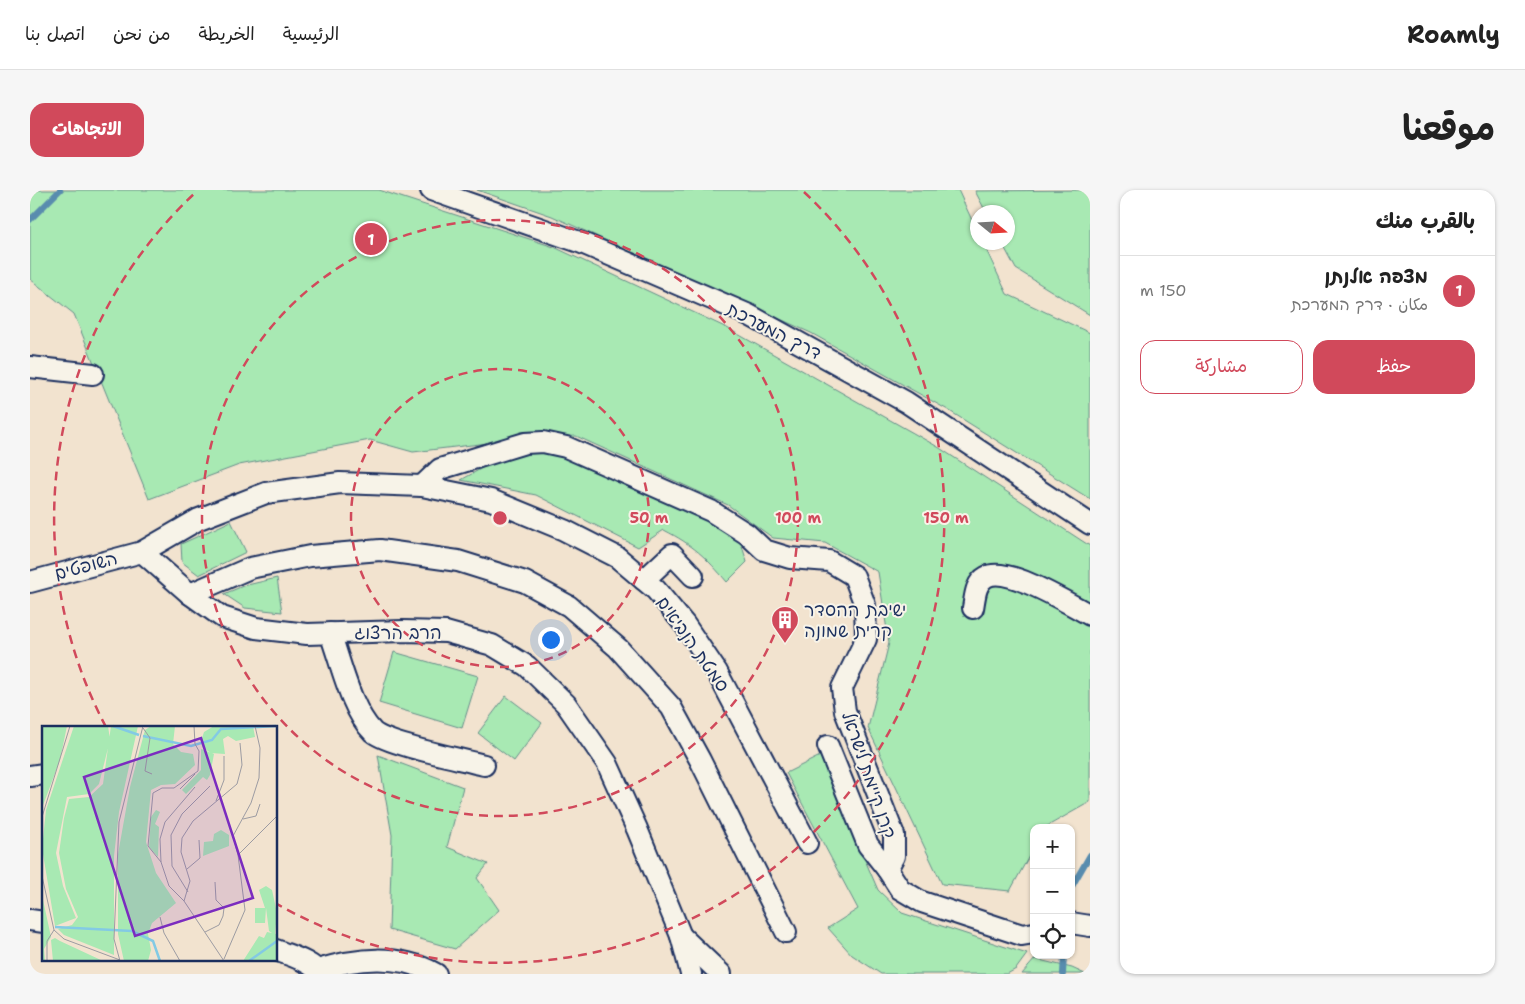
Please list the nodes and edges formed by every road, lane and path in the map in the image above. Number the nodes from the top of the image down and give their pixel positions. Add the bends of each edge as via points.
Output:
1 (431, 190) edge
2 (30, 367) edge
3 (94, 374) dead end
4 (422, 486) junction
5 (1090, 524) edge
6 (142, 552) junction
7 (693, 576) dead end
8 (644, 580) junction
9 (30, 582) edge
10 (190, 594) junction
11 (974, 608) dead end
12 (1090, 615) edge
13 (330, 633) junction
14 (828, 746) dead end
15 (484, 765) dead end
16 (807, 843) dead end
17 (887, 869) junction
18 (1075, 924) edge
19 (1090, 926) edge
20 (786, 932) dead end
21 (1030, 933) edge
22 (681, 936) junction
23 (278, 951) edge
24 (319, 972) edge
25 (436, 974) edge
26 (692, 974) edge
27 (720, 974) edge

1 - 5 street, דרך המערכת via 582,243 749,315 906,402
2 - 3 street
4 - 6 street, סמטת הנביאים via 340,483 266,493 199,519
4 - 8 street, סמטת הנביאים via 491,500 564,530 617,558
4 - 17 street, קרן קיימת לישראל via 440,469 525,443 543,442 566,447 711,510 747,534 764,550 790,558 829,561 854,576 865,605 866,639 842,688 845,711 894,835 894,856
6 - 9 street, השופטים
6 - 10 street, הרב הרצוג
7 - 8 street via 672,554
8 - 16 street, סמטת הנביאים via 685,626 717,672
10 - 13 street, הרב הרצוג via 222,617 256,628 307,634
10 - 20 street via 250,568 310,556 380,550 458,561 525,582 570,606 618,648 671,707
11 - 12 street via 976,590 985,577 1000,573 1021,580
13 - 15 street via 360,714 375,733 406,746
13 - 22 street, הרב הרצוג via 446,632 492,644 527,666 566,704 606,763
14 - 17 street via 868,845
17 - 21 street via 900,889 922,902 1022,935
18 - 19 street
22 - 26 street, הרב הרצוג
22 - 27 street
23 - 24 street via 298,958
24 - 25 street via 344,962 369,959 402,961

